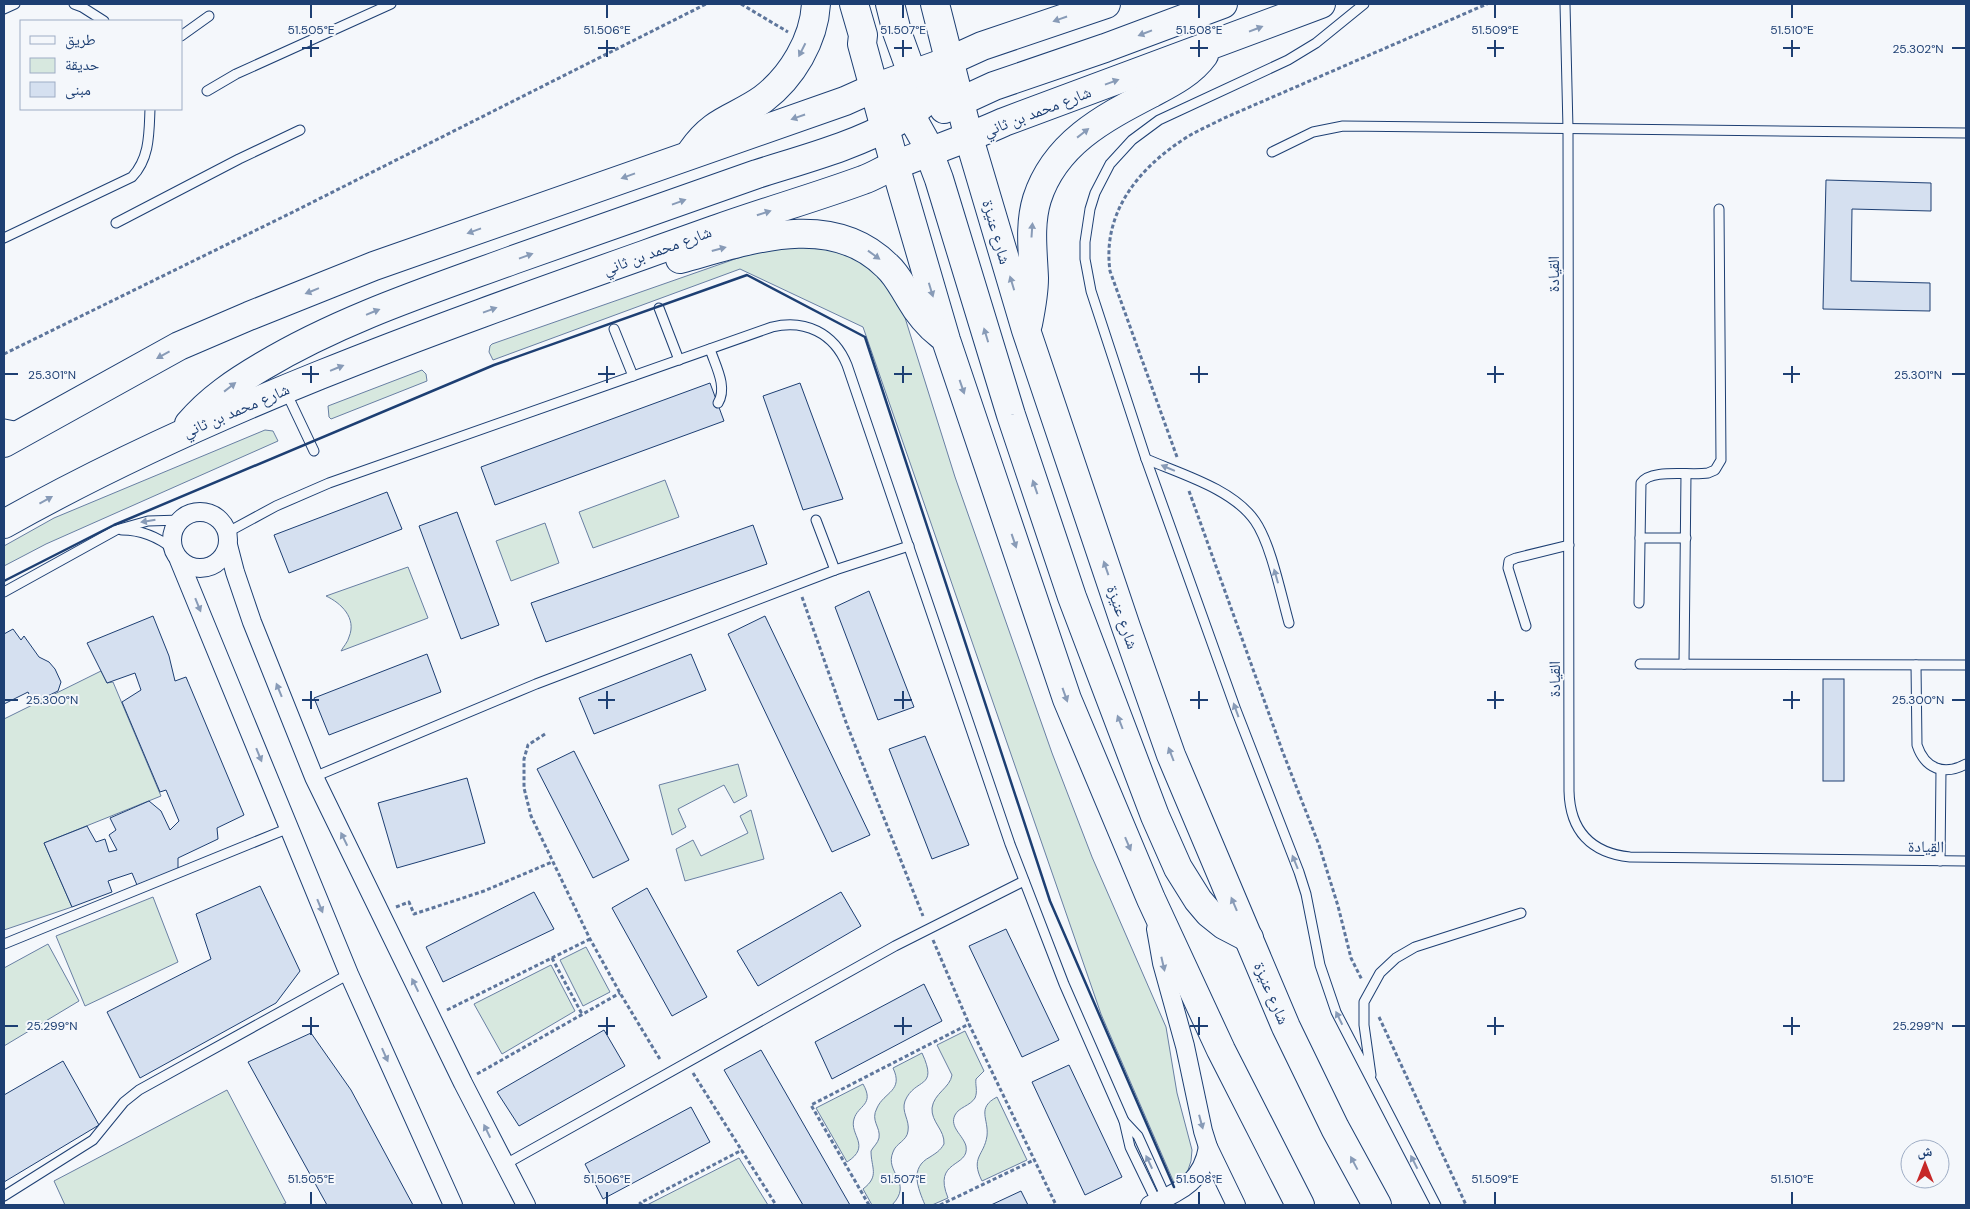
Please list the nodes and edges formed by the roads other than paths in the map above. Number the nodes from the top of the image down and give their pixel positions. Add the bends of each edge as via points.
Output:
1 (15, 4) edge
2 (74, 4) edge
3 (391, 4) edge
4 (816, 4) edge
5 (854, 4) edge
6 (890, 4) edge
7 (934, 4) edge
8 (1106, 4) edge
9 (1224, 4) edge
10 (1321, 4) edge
11 (1364, 4) edge
12 (1565, 4) edge
13 (4, 9) edge
14 (209, 16) dead end
15 (102, 20) edge
16 (182, 35) edge
17 (1210, 46) junction
18 (949, 61) junction
19 (912, 75) junction
20 (874, 88) junction
21 (207, 92) dead end
22 (960, 100) junction
23 (150, 110) edge
24 (923, 123) junction
25 (885, 128) junction
26 (1568, 129) junction
27 (300, 130) dead end
28 (1966, 133) edge
29 (969, 138) junction
30 (1272, 152) dead end
31 (690, 154) junction
32 (895, 165) junction
33 (1719, 209) dead end
34 (116, 223) dead end
35 (4, 238) edge
36 (586, 276) junction
37 (658, 308) dead end
38 (614, 329) dead end
39 (1026, 330) junction
40 (946, 340) junction
41 (710, 349) junction
42 (679, 360) junction
43 (633, 376) junction
44 (285, 389) junction
45 (718, 403) dead end
46 (16, 427) edge
47 (182, 433) junction
48 (4, 443) edge
49 (314, 452) dead end
50 (1146, 459) junction
51 (1686, 474) junction
52 (181, 520) junction
53 (816, 520) dead end
54 (4, 524) edge
55 (116, 530) junction
56 (1640, 538) junction
57 (1686, 538) junction
58 (228, 539) junction
59 (1568, 545) junction
60 (909, 546) junction
61 (176, 554) junction
62 (835, 570) junction
63 (4, 592) edge
64 (1639, 603) dead end
65 (1289, 623) dead end
66 (1526, 626) dead end
67 (1640, 664) dead end
68 (1684, 664) junction
69 (1916, 665) junction
70 (1966, 665) edge
71 (1966, 764) edge
72 (1940, 770) junction
73 (314, 777) junction
74 (289, 828) junction
75 (1940, 861) junction
76 (1966, 861) edge
77 (1024, 881) junction
78 (1151, 898) junction
79 (1521, 912) dead end
80 (1249, 938) junction
81 (4, 944) edge
82 (349, 974) junction
83 (1372, 1083) junction
84 (1208, 1148) junction
85 (504, 1165) junction
86 (4, 1196) edge
87 (1160, 1203) edge
88 (453, 1205) edge
89 (526, 1205) edge
90 (1236, 1205) edge
91 (1300, 1205) edge
92 (1378, 1205) edge
93 (1436, 1205) edge

1 - 13 lane
2 - 15 lane
3 - 21 lane via 236,74
4 -> 31 main road via 813,26 796,63 787,74 763,98 709,130
5 - 20 main road
6 - 19 main road
7 - 18 main road, شارع عنيزة
8 -> 18 main road via 982,46
9 -> 22 main road
17 -> 10 main road, شارع محمد بن ثاني
11 - 50 lane via 1288,60 1145,129 1120,151 1102,179 1086,226 1087,275
12 - 26 lane, القيادة
14 - 16 lane
29 -> 17 main road, شارع محمد بن ثاني
39 -> 17 main road via 1033,294 1034,216 1037,199 1051,170 1079,136 1114,112 1192,69
18 - 19 main road
18 - 22 main road, شارع عنيزة
18 - 24 main road via 945,79
19 - 20 main road
19 - 24 main road
20 - 24 main road via 895,97
20 - 25 main road
20 -> 31 main road
22 - 24 main road
22 - 29 main road, شارع عنيزة
23 - 35 lane via 148,145 141,165 132,177
24 - 25 main road
24 - 29 main road, شارع محمد بن ثاني
24 - 32 main road, شارع محمد بن ثاني
80 -> 24 main road via 1224,925 1198,900 1178,868 1155,816 1069,588 1011,415
25 - 32 main road
47 -> 25 main road via 209,403 238,380 338,326 440,286 856,141
26 - 28 lane
26 - 30 lane via 1343,126 1314,132
26 - 59 lane, القيادة
27 - 34 lane via 239,158
39 -> 29 main road, شارع عنيزة
31 -> 46 main road via 374,266 249,316 179,346
36 -> 32 main road, شارع محمد بن ثاني via 866,179
32 -> 40 main road
33 - 51 lane via 1721,460 1708,473
36 -> 40 main road via 627,273 773,235 834,236 862,246 888,266 921,314
44 -> 36 main road, شارع محمد بن ثاني
37 - 42 lane
38 - 43 lane
80 -> 39 main road, شارع عنيزة via 1171,754
40 -> 78 main road via 1067,699
41 - 42 lane
41 - 45 lane via 722,387
41 - 60 lane via 782,324 808,326 830,339 847,365
42 - 43 lane
43 - 58 lane via 329,483 276,506
44 - 47 main road, شارع محمد بن ثاني
44 - 49 lane
46 - 48 main road
54 -> 47 main road, شارع محمد بن ثاني via 68,488
65 -> 50 lane via 1267,546 1246,510 1209,486
83 -> 50 lane via 1327,989 1299,872 1236,710
51 - 56 lane via 1653,475 1644,479 1640,489
51 - 57 lane
52 -> 55 lane via 148,521
52 - 58 street via 192,513 205,512 222,521
52 - 61 street via 174,530 172,542
53 - 62 lane
55 - 61 lane via 146,534 165,542
55 - 63 lane
56 - 57 lane
56 - 64 lane
57 - 68 lane
58 - 61 street via 227,551 220,562 209,568 190,567
73 -> 58 street via 252,622
59 - 66 lane via 1509,561 1508,568
59 - 75 lane, القيادة via 1569,804 1577,828 1594,846 1630,858
60 - 62 lane
60 - 77 lane
61 -> 74 street
62 - 73 lane via 536,684
67 - 68 lane
68 - 69 lane
69 - 70 lane
69 - 72 lane via 1917,745 1925,761
71 - 72 lane
72 - 75 lane
85 -> 73 street
74 - 81 lane
74 -> 82 street
75 - 76 lane, القيادة
77 - 85 lane via 928,928
77 - 87 lane via 1064,984 1124,1121 1138,1136
78 -> 84 street via 1162,963 1180,1025
78 - 91 main road via 1221,1050
79 - 83 lane via 1415,947 1380,973 1364,1002
92 -> 80 main road, شارع عنيزة via 1313,1083
82 - 86 lane via 139,1090 124,1102 93,1140
82 -> 88 street
93 -> 83 lane
84 - 87 street via 1196,1178
84 - 90 street
85 - 89 street

